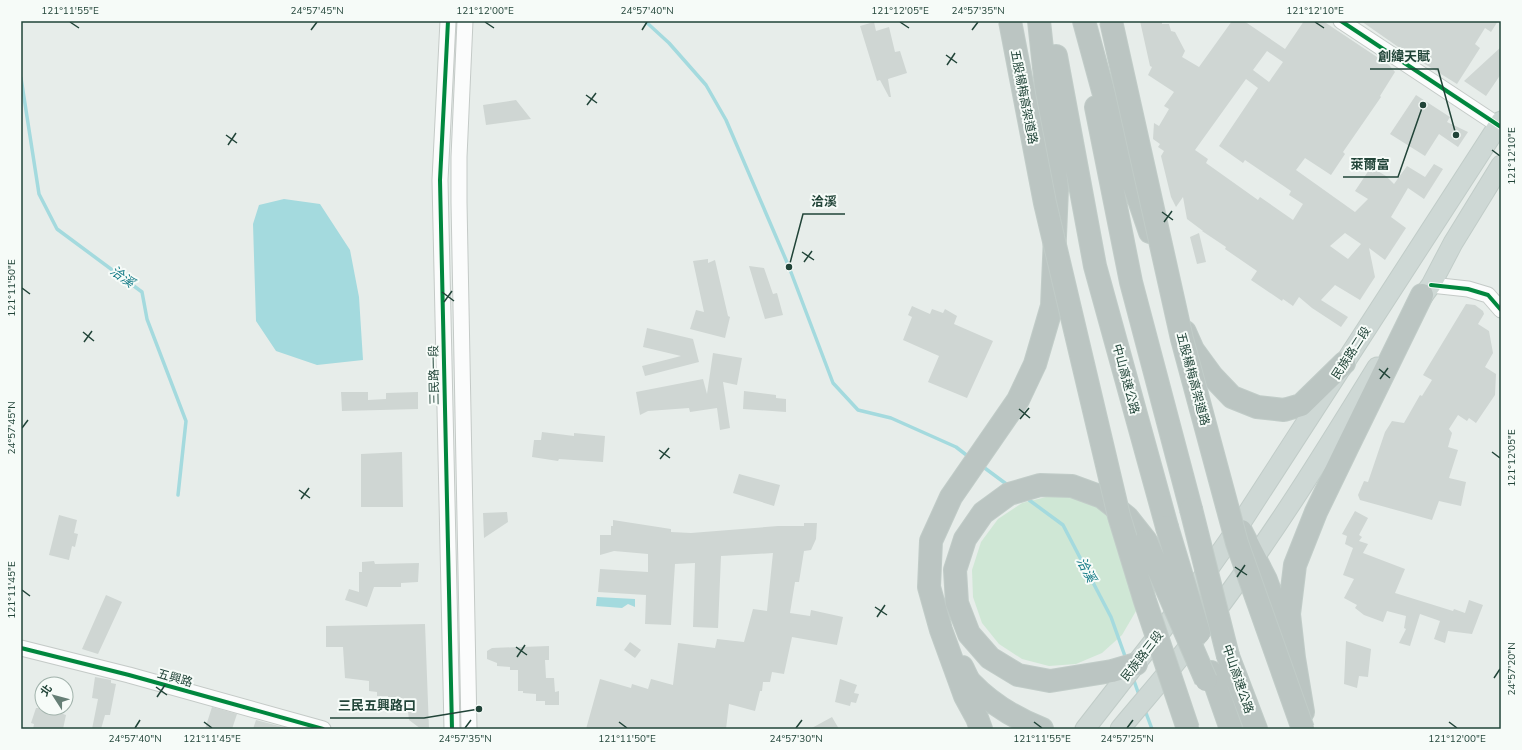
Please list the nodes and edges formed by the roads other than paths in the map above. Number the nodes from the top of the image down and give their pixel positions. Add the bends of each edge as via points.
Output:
1 (448, 21) edge
2 (465, 21) edge
3 (1010, 21) edge
4 (1039, 21) edge
5 (1050, 21) edge
6 (1078, 21) edge
7 (1084, 21) edge
8 (1111, 21) edge
9 (1341, 21) edge
10 (1500, 125) edge
11 (1501, 165) edge
12 (1426, 290) junction
13 (1501, 310) edge
14 (1180, 320) junction
15 (1344, 363) junction
16 (1239, 526) junction
17 (1254, 558) junction
18 (1198, 584) joint
19 (941, 630) junction
20 (21, 648) edge
21 (1294, 658) junction
22 (1136, 664) junction
23 (1208, 676) junction
24 (323, 729) edge
25 (452, 729) edge
26 (469, 729) edge
27 (981, 729) edge
28 (1042, 729) edge
29 (1085, 729) edge
30 (1120, 729) edge
31 (1188, 729) edge
32 (1231, 729) edge
33 (1256, 729) edge
34 (1303, 729) edge
35 (1306, 729) edge

1 - 25 street, 三民路一段 via 440,180
2 - 26 street via 459,202
3 - 31 highway, 五股楊梅高架道路, bridge via 1045,203 1120,516 1145,601
4 - 19 highway via 1057,189 1052,306 1035,364 1018,400 951,496 931,542 929,587
5 - 23 highway, 中山高速公路, bridge via 1095,266
6 - 33 highway, 中山高速公路, bridge via 1132,282 1228,656
7 - 14 highway via 1108,108
8 - 34 highway, 五股楊梅高架道路, bridge via 1182,339 1206,430 1237,543
9 - 10 street
10 - 15 main road, 民族路二段
11 - 12 main road
12 - 13 street via 1468,289 1488,295
12 - 17 main road
12 - 21 highway via 1316,512 1295,565 1289,614
14 - 15 highway via 1193,350 1212,376 1232,397 1257,407 1284,410 1300,405
14 - 16 highway via 1227,492
15 - 16 main road, 民族路二段
16 - 17 highway
16 - 18 main road, 民族路二段
17 - 21 highway via 1266,580
17 - 30 main road via 1210,620
18 - 22 main road, 民族路三段
19 - 27 highway via 965,696
19 - 28 highway via 971,683 994,703
20 - 24 street, 五興路
21 - 35 highway
22 - 23 highway, bridge via 1112,671 1050,681 1018,675 990,658 969,634 957,603 955,570 964,539 983,513 1009,494 1040,485 1072,486 1102,497 1127,517 1146,541
22 - 29 main road, 民族路三段
23 - 32 highway

